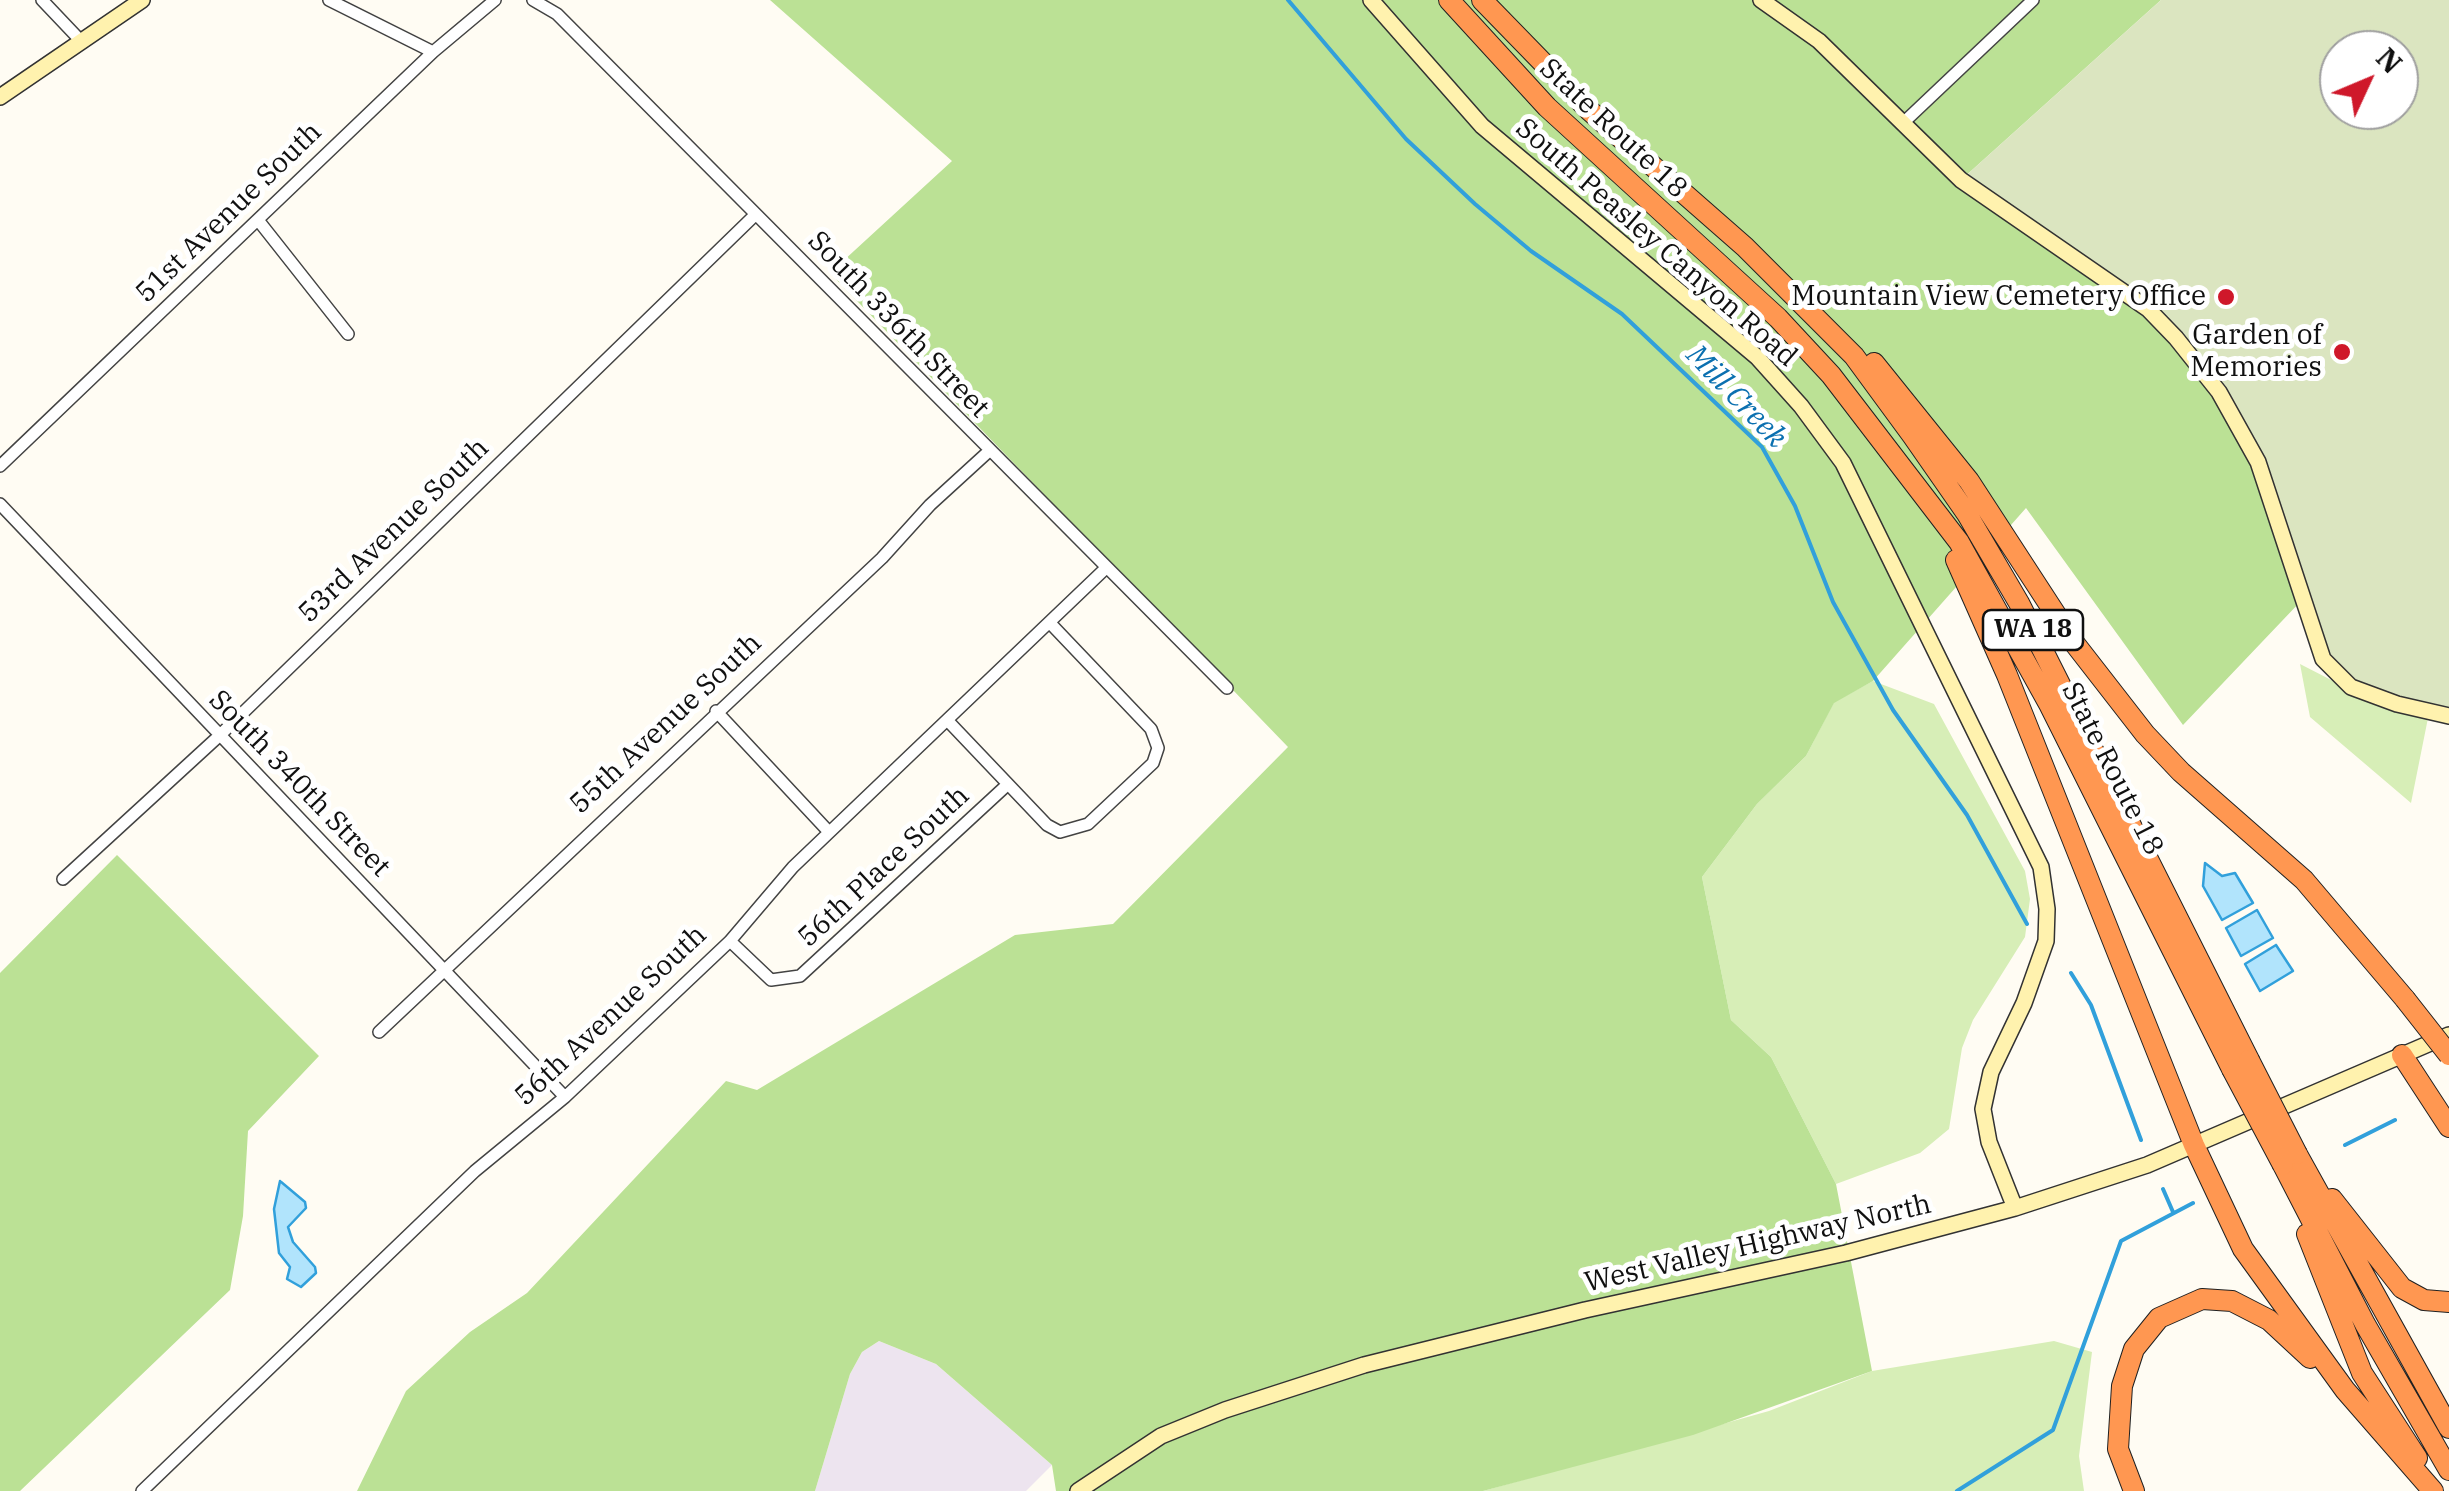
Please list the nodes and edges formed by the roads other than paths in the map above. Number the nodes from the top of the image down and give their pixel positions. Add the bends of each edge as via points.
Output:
1 (42, 0) edge
2 (142, 0) edge
3 (329, 0) edge
4 (495, 0) edge
5 (533, 0) edge
6 (1371, 0) edge
7 (1449, 0) edge
8 (1482, 0) edge
9 (1761, 0) edge
10 (2033, 0) edge
11 (80, 40) junction
12 (433, 52) junction
13 (0, 97) edge
14 (1900, 122) junction
15 (755, 214) junction
16 (258, 220) junction
17 (1745, 247) junction
18 (348, 334) dead end
19 (988, 452) junction
20 (0, 466) edge
21 (1926, 500) junction
22 (0, 504) edge
23 (1106, 568) junction
24 (1050, 623) junction
25 (1226, 688) dead end
26 (716, 711) junction
27 (2449, 716) edge
28 (948, 721) junction
29 (219, 736) junction
30 (1007, 786) junction
31 (829, 832) junction
32 (63, 879) dead end
33 (730, 940) junction
34 (443, 970) junction
35 (379, 1032) dead end
36 (2449, 1035) edge
37 (2402, 1054) junction
38 (2449, 1055) edge
39 (2240, 1065) junction
40 (565, 1096) junction
41 (2449, 1127) edge
42 (2194, 1144) junction
43 (2290, 1159) junction
44 (2297, 1193) junction
45 (2016, 1208) junction
46 (2449, 1302) edge
47 (2345, 1390) junction
48 (2449, 1428) edge
49 (2449, 1470) edge
50 (142, 1491) edge
51 (1078, 1491) edge
52 (2134, 1491) edge
53 (2435, 1491) edge

1 - 11 street
2 - 11 main road
3 - 12 street
4 - 12 street, 51st Avenue South
5 - 15 street, South 336th Street via 557,14
6 - 45 main road, South Peasley Canyon Road via 1482,126 1757,357 1843,463 2042,867 2046,941 1991,1072 1984,1109 1989,1142
7 - 21 highway, State Route 18 / WA 18 via 1547,108 1778,318
8 - 17 highway, State Route 18 / WA 18 via 1590,111
9 - 14 main road via 1819,41
10 - 14 street
11 - 13 main road
12 - 16 street, 51st Avenue South
14 - 27 main road via 1961,180 2148,309 2220,392 2258,462 2314,638 2336,676 2397,704
15 - 19 street, South 336th Street
15 - 29 street, 53rd Avenue South
16 - 18 street
16 - 20 street, 51st Avenue South
17 - 38 highway, bridge via 1825,309 1912,406 2121,706 2181,772 2304,880
17 - 39 highway, State Route 18 / WA 18 via 1854,356 1967,514 2066,693
19 - 23 street, South 336th Street
19 - 26 street, 55th Avenue South
21 - 39 highway, State Route 18 / WA 18 via 1986,586
21 - 42 highway via 2007,675
22 - 29 street, South 340th Street
23 - 24 street, 56th Avenue South
23 - 25 street, South 336th Street
24 - 28 street, 56th Avenue South
24 - 30 street via 1146,723 1158,748 1153,763 1101,812 1068,832 1047,825
26 - 31 street
26 - 34 street, 55th Avenue South
28 - 30 street
28 - 31 street, 56th Avenue South
29 - 32 street, 53rd Avenue South
29 - 34 street, South 340th Street
30 - 33 street, 56th Place South via 818,964 790,980 764,975
31 - 33 street, 56th Avenue South
33 - 40 street, 56th Avenue South
34 - 35 street, 55th Avenue South
34 - 40 street, South 340th Street
36 - 37 main road, West Valley Highway North
37 - 41 highway
37 - 42 main road, West Valley Highway North
39 - 43 highway, State Route 18 / WA 18, bridge
40 - 50 street, 56th Avenue South via 475,1171
42 - 45 main road, West Valley Highway North
42 - 47 highway via 2243,1249
43 - 44 highway, State Route 18 / WA 18
43 - 46 highway via 2402,1288 2424,1300
43 - 48 highway, State Route 18 / WA 18
44 - 49 highway, State Route 18 / WA 18
44 - 53 highway via 2362,1373
45 - 51 main road, West Valley Highway North via 1364,1365 1162,1436
47 - 52 highway via 2245,1305 2202,1299 2174,1309 2146,1330 2122,1386 2118,1449
47 - 53 highway

